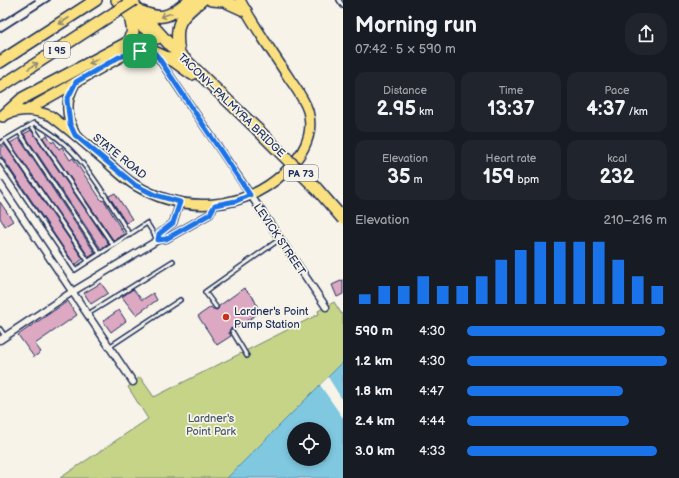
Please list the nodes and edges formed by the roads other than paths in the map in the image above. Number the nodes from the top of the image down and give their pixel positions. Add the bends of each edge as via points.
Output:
1 (96, 0) edge
2 (117, 0) edge
3 (129, 0) edge
4 (134, 0) edge
5 (190, 0) edge
6 (202, 0) edge
7 (211, 0) edge
8 (240, 0) edge
9 (339, 0) edge
10 (343, 6) edge
11 (246, 11) junction
12 (135, 14) junction
13 (154, 52) junction
14 (179, 53) junction
15 (0, 62) edge
16 (76, 82) junction
17 (0, 87) edge
18 (221, 93) junction
19 (27, 110) junction
20 (2, 117) edge
21 (31, 125) junction
22 (19, 132) junction
23 (75, 135) junction
24 (6, 140) junction
25 (0, 143) edge
26 (0, 160) edge
27 (0, 184) edge
28 (250, 195) junction
29 (180, 202) junction
30 (215, 205) junction
31 (343, 219) edge
32 (130, 235) junction
33 (280, 239) junction
34 (158, 240) junction
35 (113, 245) junction
36 (100, 254) junction
37 (88, 261) junction
38 (173, 261) dead end
39 (72, 292) junction
40 (180, 300) dead end
41 (326, 306) dead end
42 (216, 307) dead end
43 (88, 314) junction
44 (0, 329) edge
45 (232, 331) dead end
46 (3, 339) edge
47 (109, 347) junction
48 (247, 356) dead end
49 (133, 382) dead end

1 -> 15 highway, I 95
2 - 12 highway
3 - 12 highway
17 -> 4 highway, I 95, bridge
5 -> 12 highway via 174,13 164,17
6 - 14 highway via 178,23 176,37
7 - 11 highway via 224,1
8 - 11 main road, STATE ROAD / PA 73
9 - 10 lane
11 - 28 main road, STATE ROAD / PA 73 via 305,104 311,127 306,144 295,161 279,177
12 - 14 highway, TACONY–PALMYRA BRIDGE / PA 73
12 -> 20 highway via 133,32 128,43 23,98
13 - 16 main road, PA 73 via 140,51 124,55
13 - 18 highway, PA 73 via 174,61
13 - 28 street, LEVICK STREET
14 - 18 highway, TACONY–PALMYRA BRIDGE / PA 73
16 - 19 main road
16 - 23 main road via 67,106
18 - 31 highway, TACONY–PALMYRA BRIDGE / PA 73, bridge via 317,189
19 - 20 main road, STATE ROAD
19 - 23 main road, STATE ROAD via 50,116
21 - 22 lane
21 - 32 lane via 34,123 50,131 89,170
21 - 35 lane
22 - 24 lane
22 - 36 lane
23 - 29 main road, STATE ROAD / PA 73 via 135,185 155,195
24 - 25 lane
24 - 37 lane
26 - 37 lane via 75,270
27 - 39 street
28 - 30 main road, STATE ROAD / PA 73
28 - 33 street, LEVICK STREET
29 - 30 main road, STATE ROAD / PA 73
29 - 34 street via 173,223 159,234
30 - 34 street via 210,214 166,239
32 - 34 lane via 147,223
32 - 35 lane
33 - 41 street, LEVICK STREET
33 - 42 lane via 205,292
34 - 39 street
35 - 36 lane
36 - 37 lane
38 - 43 lane
39 - 43 street
39 - 46 street
40 - 47 lane
43 - 47 street
44 - 46 lane
45 - 48 lane
47 - 49 street

